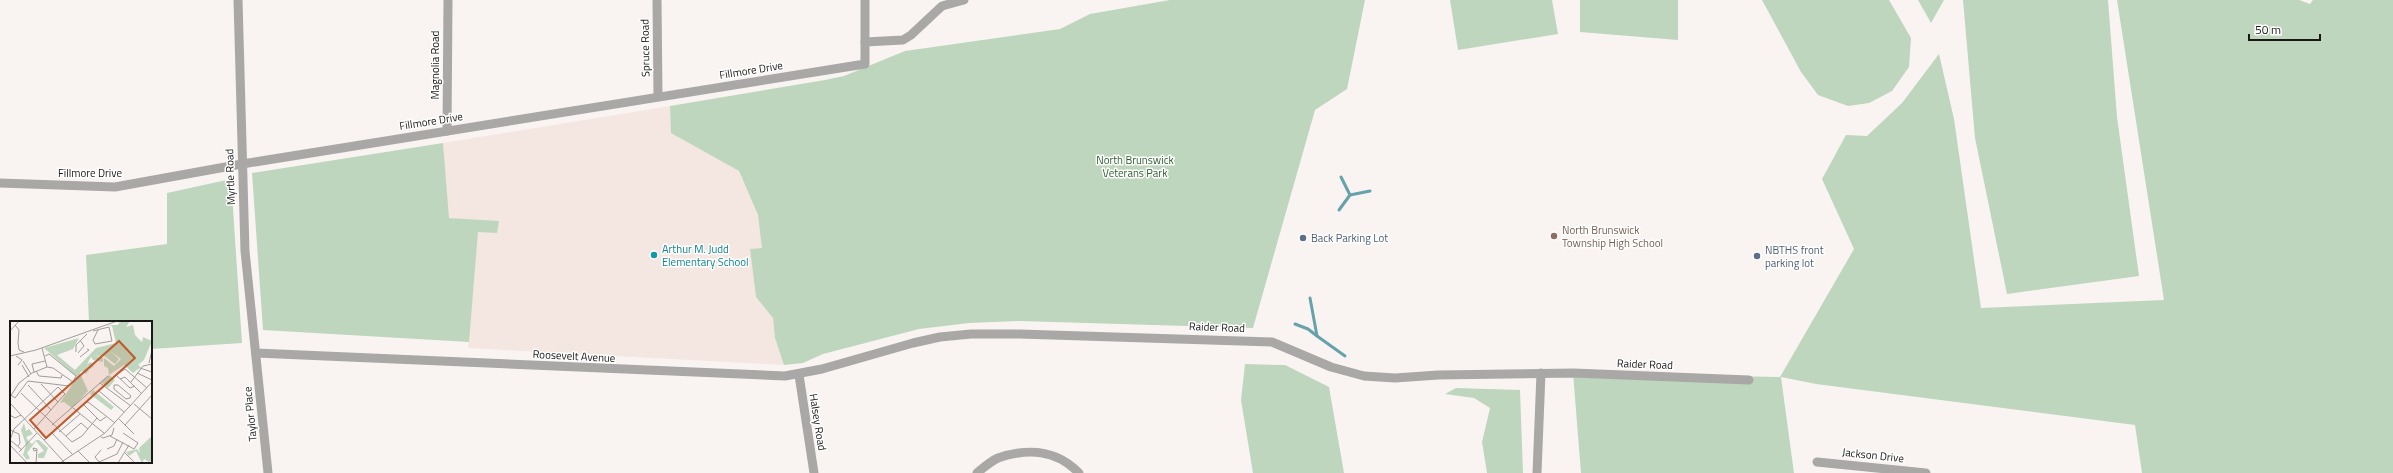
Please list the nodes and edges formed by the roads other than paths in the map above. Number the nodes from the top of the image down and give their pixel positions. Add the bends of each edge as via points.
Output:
1 (238, 0) edge
2 (448, 0) edge
3 (656, 0) edge
4 (865, 0) edge
5 (964, 0) edge
6 (865, 42) junction
7 (658, 96) junction
8 (447, 131) junction
9 (242, 164) junction
10 (0, 183) edge
11 (888, 350) joint
12 (256, 353) junction
13 (1541, 373) junction
14 (799, 375) junction
15 (1749, 380) dead end
16 (1817, 462) dead end
17 (1877, 470) edge
18 (268, 473) edge
19 (814, 473) edge
20 (977, 473) edge
21 (1079, 473) edge
22 (1537, 473) edge
23 (1926, 473) edge

1 - 9 street, Myrtle Road
2 - 8 street, Magnolia Road
3 - 7 street, Spruce Road
4 - 6 street
5 - 6 street via 942,6 903,40
6 - 7 street, Fillmore Drive via 865,64
7 - 8 street, Fillmore Drive
8 - 9 street, Fillmore Drive
9 - 10 street, Fillmore Drive via 115,187
9 - 12 street, Myrtle Road via 245,251
11 - 13 street, Raider Road via 940,337 971,334 1252,340 1272,342 1331,367 1364,376 1396,378 1438,374
11 - 14 street, Roosevelt Avenue
12 - 14 street, Roosevelt Avenue via 733,375
12 - 18 street, Taylor Place
13 - 15 street, Raider Road
13 - 22 street
14 - 19 street, Halsey Road
16 - 17 street, Jackson Drive
17 - 23 street, Jackson Drive
20 - 21 street via 996,458 1030,452 1056,455

